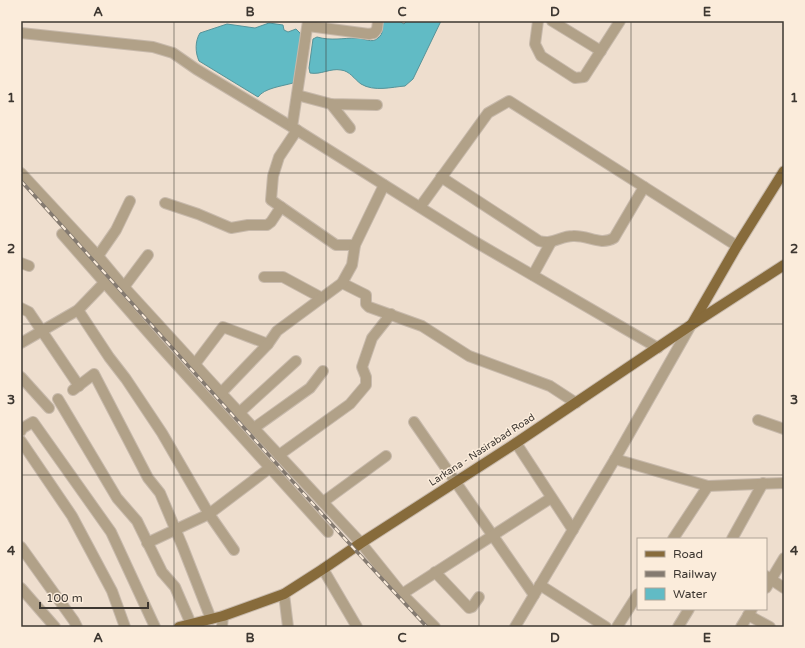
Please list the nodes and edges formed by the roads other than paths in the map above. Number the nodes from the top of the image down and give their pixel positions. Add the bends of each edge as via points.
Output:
1 (378, 21) edge
2 (538, 21) edge
3 (552, 21) edge
4 (620, 21) edge
5 (308, 24) edge
6 (21, 33) edge
7 (601, 51) junction
8 (297, 95) junction
9 (331, 104) junction
10 (377, 105) dead end
11 (294, 128) junction
12 (350, 128) dead end
13 (784, 171) edge
14 (21, 174) edge
15 (441, 177) junction
16 (384, 185) junction
17 (644, 187) junction
18 (130, 201) dead end
19 (165, 203) dead end
20 (281, 207) junction
21 (420, 207) junction
22 (62, 234) dead end
23 (551, 242) junction
24 (354, 246) junction
25 (737, 246) junction
26 (148, 255) dead end
27 (98, 256) junction
28 (784, 265) edge
29 (533, 275) junction
30 (264, 277) dead end
31 (104, 283) junction
32 (342, 283) junction
33 (124, 287) junction
34 (322, 298) junction
35 (21, 308) edge
36 (78, 310) junction
37 (391, 314) junction
38 (691, 325) junction
39 (42, 331) junction
40 (21, 343) edge
41 (268, 344) junction
42 (658, 348) junction
43 (296, 361) dead end
44 (195, 364) junction
45 (322, 371) dead end
46 (21, 377) edge
47 (221, 393) junction
48 (58, 399) dead end
49 (576, 403) junction
50 (49, 408) dead end
51 (240, 412) junction
52 (758, 420) dead end
53 (414, 422) dead end
54 (254, 428) junction
55 (784, 429) edge
56 (21, 431) edge
57 (21, 441) edge
58 (516, 443) junction
59 (279, 455) junction
60 (386, 456) dead end
61 (615, 459) junction
62 (271, 467) junction
63 (456, 482) junction
64 (763, 483) junction
65 (784, 483) edge
66 (708, 486) junction
67 (551, 498) junction
68 (322, 502) junction
69 (209, 514) junction
70 (176, 530) junction
71 (573, 530) junction
72 (328, 532) dead end
73 (493, 535) junction
74 (675, 538) edge
75 (733, 538) edge
76 (360, 542) junction
77 (148, 543) junction
78 (21, 547) edge
79 (234, 550) dead end
80 (784, 558) edge
81 (323, 569) junction
82 (435, 572) junction
83 (768, 581) edge
84 (540, 585) junction
85 (21, 588) edge
86 (784, 588) edge
87 (284, 594) junction
88 (402, 594) junction
89 (534, 595) junction
90 (637, 596) edge
91 (479, 597) dead end
92 (688, 610) edge
93 (750, 612) edge
94 (223, 616) junction
95 (211, 619) junction
96 (191, 624) junction
97 (54, 627) edge
98 (77, 627) edge
99 (125, 627) edge
100 (155, 627) edge
101 (179, 627) edge
102 (222, 627) edge
103 (288, 627) edge
104 (357, 627) edge
105 (434, 627) edge
106 (515, 627) edge
107 (606, 627) edge
108 (617, 627) edge
109 (678, 627) edge
110 (741, 627) edge
111 (770, 627) edge

1 - 5 street via 377,29 370,34
2 - 7 street via 535,44 541,56 575,78 584,77
3 - 7 street
4 - 7 street
5 - 8 street
6 - 11 street via 153,46 173,53
8 - 9 street
8 - 11 street
9 - 10 street
9 - 12 street
11 - 16 street
11 - 20 street via 279,157 273,176 271,200
13 - 25 main road
14 - 27 street
15 - 17 street via 488,113 509,101
15 - 21 street
15 - 23 street via 539,241
16 - 21 street
16 - 24 street
17 - 23 street via 614,238 601,241 572,235
17 - 25 street
18 - 27 street via 116,230
19 - 20 street via 231,228 267,225
20 - 24 street via 336,245
21 - 29 street
22 - 31 street
23 - 29 street
24 - 32 street via 352,265
25 - 38 main road
26 - 33 street
27 - 33 street
28 - 38 main road, Larkana - Nasirabad Road
29 - 42 street
30 - 34 street via 283,277
31 - 36 street
31 - 62 street
32 - 34 street
32 - 37 street via 366,295 366,304 369,307
33 - 44 street
34 - 41 street via 277,331
35 - 39 street via 28,312
36 - 39 street
36 - 69 street via 162,433
37 - 49 street via 422,326 469,356 550,386
37 - 59 street via 372,338 362,367 366,385 350,404
38 - 42 main road, Larkana - Nasirabad Road
38 - 61 street
39 - 40 street
39 - 70 street via 76,388 94,374 148,478 160,494
41 - 44 street via 223,327
41 - 47 street
42 - 49 main road, Larkana - Nasirabad Road
43 - 51 street
44 - 47 street
45 - 54 street via 310,388
46 - 50 street
47 - 51 street
48 - 77 street via 118,498 137,521
49 - 58 main road, Larkana - Nasirabad Road
51 - 54 street
52 - 55 street
53 - 63 street
54 - 59 street
56 - 100 street via 33,422 111,532
57 - 99 street via 72,516 112,591
58 - 63 main road, Larkana - Nasirabad Road
58 - 67 street
59 - 68 street
60 - 68 street
61 - 66 street
61 - 71 street
62 - 69 street
62 - 72 street
63 - 73 street
63 - 76 main road, Larkana - Nasirabad Road
64 - 65 street
64 - 66 street
64 - 75 street
66 - 74 street
67 - 71 street
67 - 73 street
68 - 76 street
69 - 70 street
69 - 79 street
70 - 77 street
70 - 95 street
71 - 84 street
73 - 82 street
73 - 89 street
76 - 81 main road, Larkana - Nasirabad Road
76 - 88 street
77 - 96 street via 162,572 175,587
78 - 98 street
80 - 83 street
81 - 87 main road, Larkana - Nasirabad Road
81 - 104 street
82 - 88 street
82 - 91 street via 469,608
83 - 86 street
84 - 89 street
84 - 107 street
85 - 97 street
87 - 94 main road, Larkana - Nasirabad Road
87 - 103 street
88 - 105 street
89 - 106 street
90 - 108 street
92 - 109 street
93 - 110 street
93 - 111 street
94 - 95 main road, Larkana - Nasirabad Road
94 - 102 street
95 - 96 main road, Larkana - Nasirabad Road
96 - 101 main road, Larkana - Nasirabad Road

